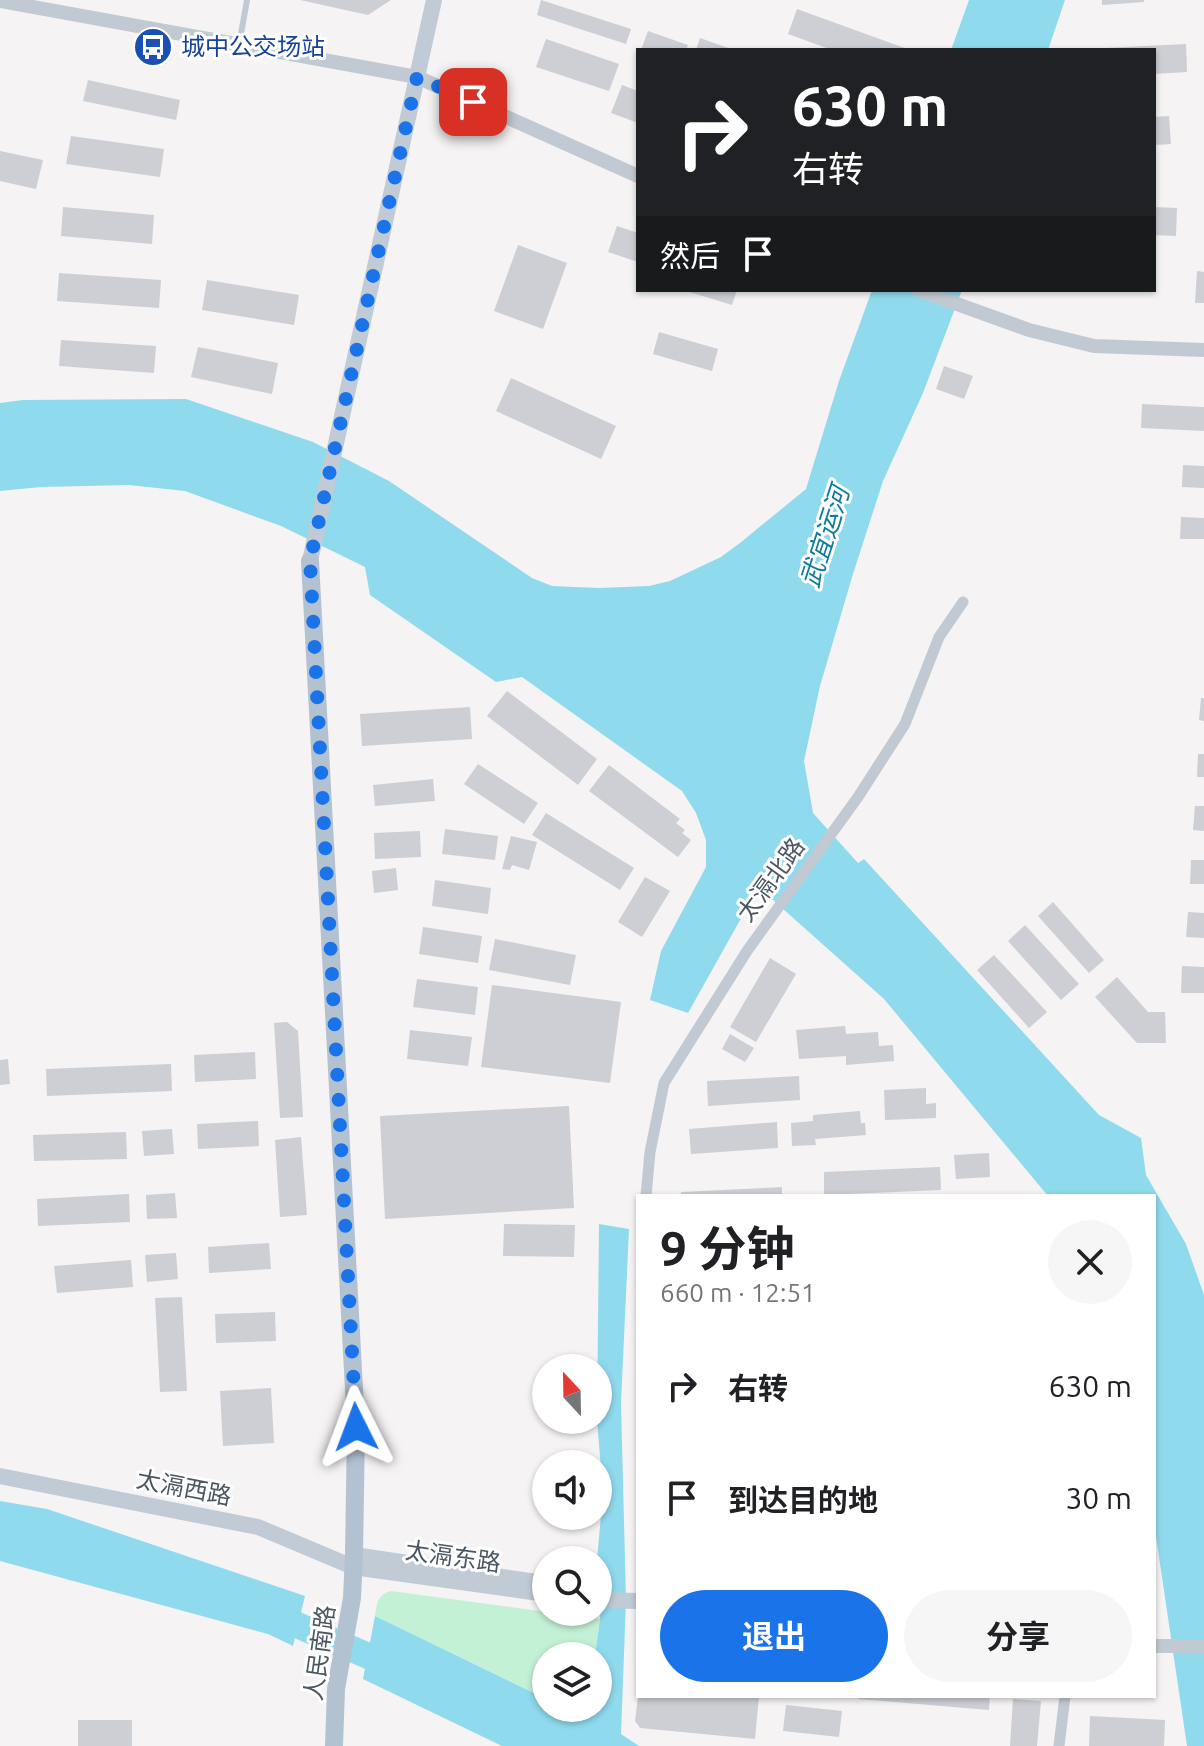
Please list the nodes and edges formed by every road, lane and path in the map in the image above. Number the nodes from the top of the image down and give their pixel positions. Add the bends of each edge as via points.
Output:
1 (247, 0) edge
2 (434, 0) edge
3 (0, 1) edge
4 (239, 45) junction
5 (417, 77) junction
6 (636, 175) edge
7 (924, 292) edge
8 (1204, 350) edge
9 (310, 561) joint
10 (963, 602) dead end
11 (646, 1194) edge
12 (0, 1476) edge
13 (354, 1561) junction
14 (532, 1581) edge
15 (532, 1592) edge
16 (612, 1600) edge
17 (636, 1601) edge
18 (1156, 1646) edge
19 (1204, 1646) edge
20 (1065, 1698) edge
21 (334, 1746) edge
22 (1059, 1746) edge

1 - 4 lane
2 - 5 main road
3 - 4 street
4 - 5 street
5 - 6 street
5 - 9 main road
7 - 8 street via 1029,330 1094,346
9 - 13 main road, 人民南路 via 356,1427
10 - 11 street, 太滆北路 via 939,637 905,724 747,951 664,1083
12 - 13 main road, 太滆西路 via 258,1527
13 - 14 main road, 太滆东路
13 - 15 main road, 太滆东路
13 - 21 main road, 人民南路 via 336,1689
16 - 17 main road
18 - 19 street
20 - 22 street

